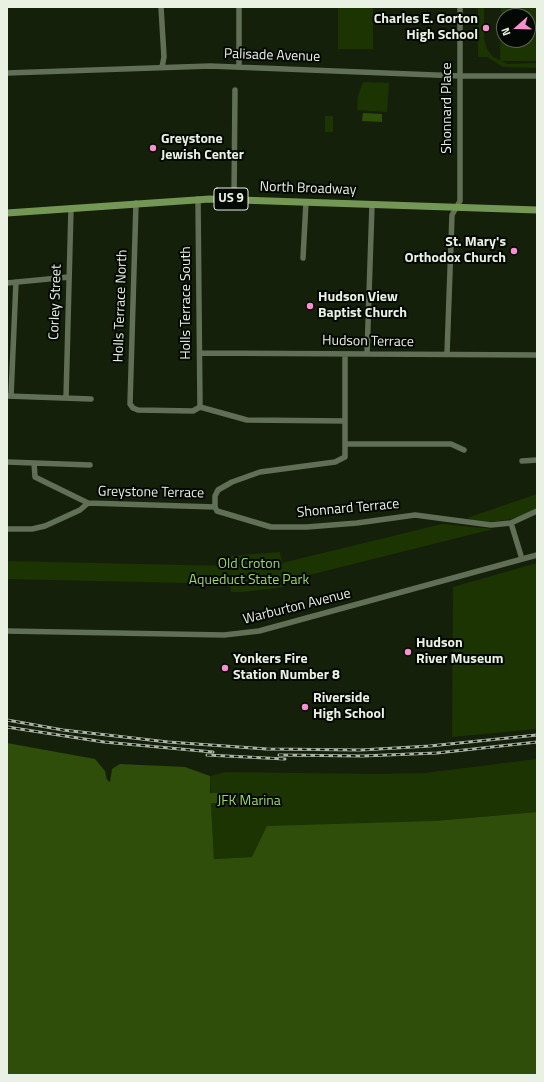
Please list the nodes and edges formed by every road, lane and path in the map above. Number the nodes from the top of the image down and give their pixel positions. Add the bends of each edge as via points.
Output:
1 (161, 7) edge
2 (239, 7) edge
3 (460, 7) edge
4 (162, 67) junction
5 (239, 67) junction
6 (7, 73) edge
7 (460, 76) junction
8 (537, 76) edge
9 (235, 90) dead end
10 (198, 199) junction
11 (234, 200) junction
12 (306, 202) junction
13 (136, 203) junction
14 (372, 205) junction
15 (71, 208) junction
16 (456, 208) junction
17 (537, 210) edge
18 (7, 213) edge
19 (303, 258) dead end
20 (69, 277) junction
21 (16, 282) junction
22 (7, 283) edge
23 (200, 353) junction
24 (345, 354) junction
25 (367, 354) junction
26 (447, 354) junction
27 (537, 355) edge
28 (9, 396) edge
29 (66, 398) junction
30 (91, 399) dead end
31 (200, 407) junction
32 (345, 421) junction
33 (345, 444) junction
34 (464, 450) dead end
35 (537, 460) edge
36 (522, 461) dead end
37 (7, 462) edge
38 (34, 463) junction
39 (90, 465) dead end
40 (88, 503) junction
41 (215, 507) junction
42 (537, 512) edge
43 (511, 523) junction
44 (7, 529) edge
45 (537, 555) edge
46 (522, 559) junction
47 (7, 631) edge

1 - 4 street
2 - 5 street
3 - 7 street, Shonnard Place
4 - 5 street, Palisade Avenue
4 - 6 street, Palisade Avenue
5 - 7 street, Palisade Avenue
7 - 8 street, Palisade Avenue
7 - 16 street, Shonnard Place via 460,201
9 - 11 street
10 - 11 main road, North Broadway / US 9
10 - 13 main road, North Broadway / US 9
10 - 23 street, Holls Terrace South
11 - 12 main road, North Broadway / US 9
12 - 14 main road, North Broadway / US 9
12 - 19 street
13 - 15 main road, North Broadway / US 9
13 - 31 street, Holls Terrace North via 130,397 133,408 193,411
14 - 16 main road, North Broadway / US 9
14 - 25 street
15 - 18 main road, North Broadway / US 9
15 - 20 street, Corley Street
16 - 17 main road, North Broadway / US 9
16 - 26 street, Shonnard Place via 452,215
20 - 21 street
20 - 29 street, Corley Street
21 - 22 street
21 - 28 street
23 - 24 street, Hudson Terrace
23 - 31 street, Holls Terrace South
24 - 25 street, Hudson Terrace
24 - 32 street
25 - 26 street, Hudson Terrace
26 - 27 street, Hudson Terrace
28 - 29 street
29 - 30 street
31 - 32 street via 247,420
32 - 33 street
33 - 34 street via 451,444
33 - 41 street via 345,457 335,462 260,472 222,487 215,496
35 - 36 street
37 - 38 street
38 - 39 street
38 - 40 street, Greystone Terrace via 35,476 39,480
40 - 41 street, Greystone Terrace
40 - 44 street via 80,510 45,526
41 - 43 street, Shonnard Terrace via 217,511 229,516 271,526 308,527 415,515 482,525
42 - 43 street, Shonnard Terrace
43 - 46 street
45 - 46 street, Warburton Avenue
46 - 47 street, Warburton Avenue via 259,631 224,634

